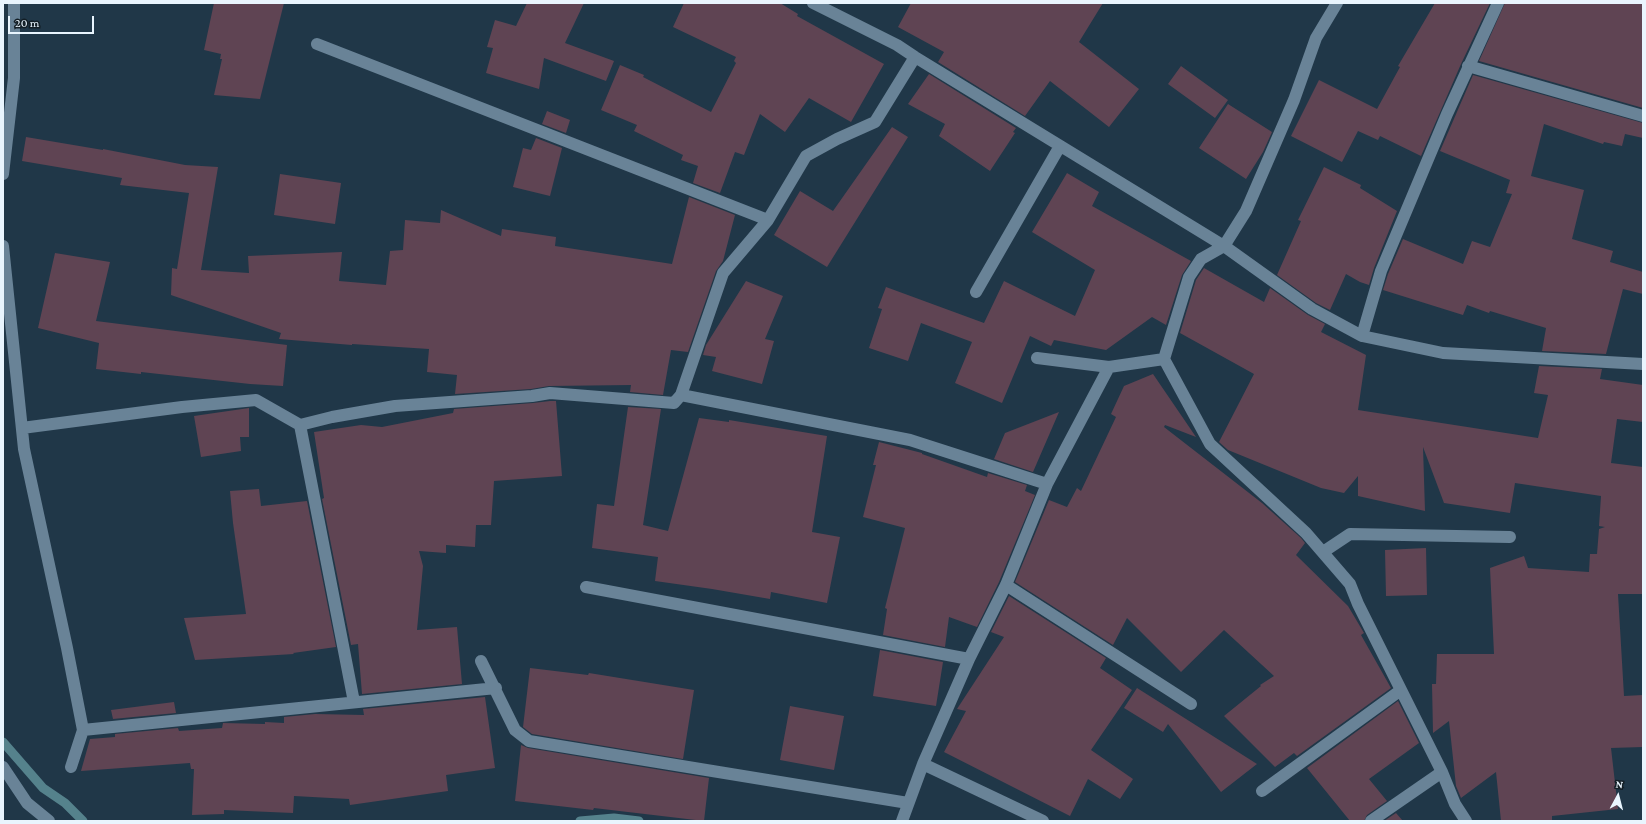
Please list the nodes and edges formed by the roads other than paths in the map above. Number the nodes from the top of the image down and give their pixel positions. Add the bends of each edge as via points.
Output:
1 (14, 3) edge
2 (813, 3) edge
3 (1337, 3) edge
4 (1498, 3) edge
5 (318, 44) dead end
6 (915, 57) junction
7 (1468, 66) junction
8 (1643, 116) edge
9 (1060, 146) junction
10 (3, 174) edge
11 (768, 220) junction
12 (3, 246) edge
13 (1224, 246) junction
14 (976, 292) dead end
15 (1362, 336) junction
16 (1037, 358) dead end
17 (1164, 359) junction
18 (1643, 364) edge
19 (1109, 367) junction
20 (681, 395) junction
21 (300, 425) junction
22 (22, 428) junction
23 (1047, 484) junction
24 (1510, 537) dead end
25 (1323, 552) junction
26 (1006, 585) junction
27 (586, 587) dead end
28 (969, 659) junction
29 (481, 661) dead end
30 (496, 688) junction
31 (1401, 690) junction
32 (354, 702) junction
33 (1191, 704) dead end
34 (83, 730) junction
35 (922, 764) junction
36 (3, 767) edge
37 (71, 767) dead end
38 (1442, 772) junction
39 (1262, 791) dead end
40 (908, 803) junction
41 (49, 821) edge
42 (902, 821) edge
43 (1043, 821) edge
44 (1370, 821) edge
45 (1466, 821) edge

1 - 10 street via 14,78
2 - 6 street via 898,45
3 - 13 street via 1316,38 1294,100 1246,211
4 - 7 street
5 - 11 street
6 - 9 street
6 - 11 street via 875,122 806,156
7 - 8 street
7 - 15 street via 1381,271
9 - 13 street
9 - 14 street
11 - 20 street via 723,273
12 - 22 street
13 - 15 street via 1312,309
13 - 17 street via 1201,259 1189,277
15 - 18 street via 1443,353
16 - 19 street
17 - 19 street
17 - 25 street via 1210,444
19 - 23 street
20 - 21 street via 674,403 550,393 395,406
20 - 23 street via 910,440
21 - 22 street via 256,400
21 - 32 street
22 - 34 street via 24,449
23 - 26 street
24 - 25 street via 1350,534
25 - 31 street via 1350,584
26 - 28 street
26 - 33 street
27 - 28 street
28 - 35 street
29 - 30 street
30 - 32 street
30 - 40 street via 516,730 529,741
31 - 38 street
31 - 39 street
32 - 34 street
34 - 37 street
35 - 40 street
35 - 43 street
36 - 41 street via 27,803
38 - 44 street
38 - 45 street via 1455,804
40 - 42 street

